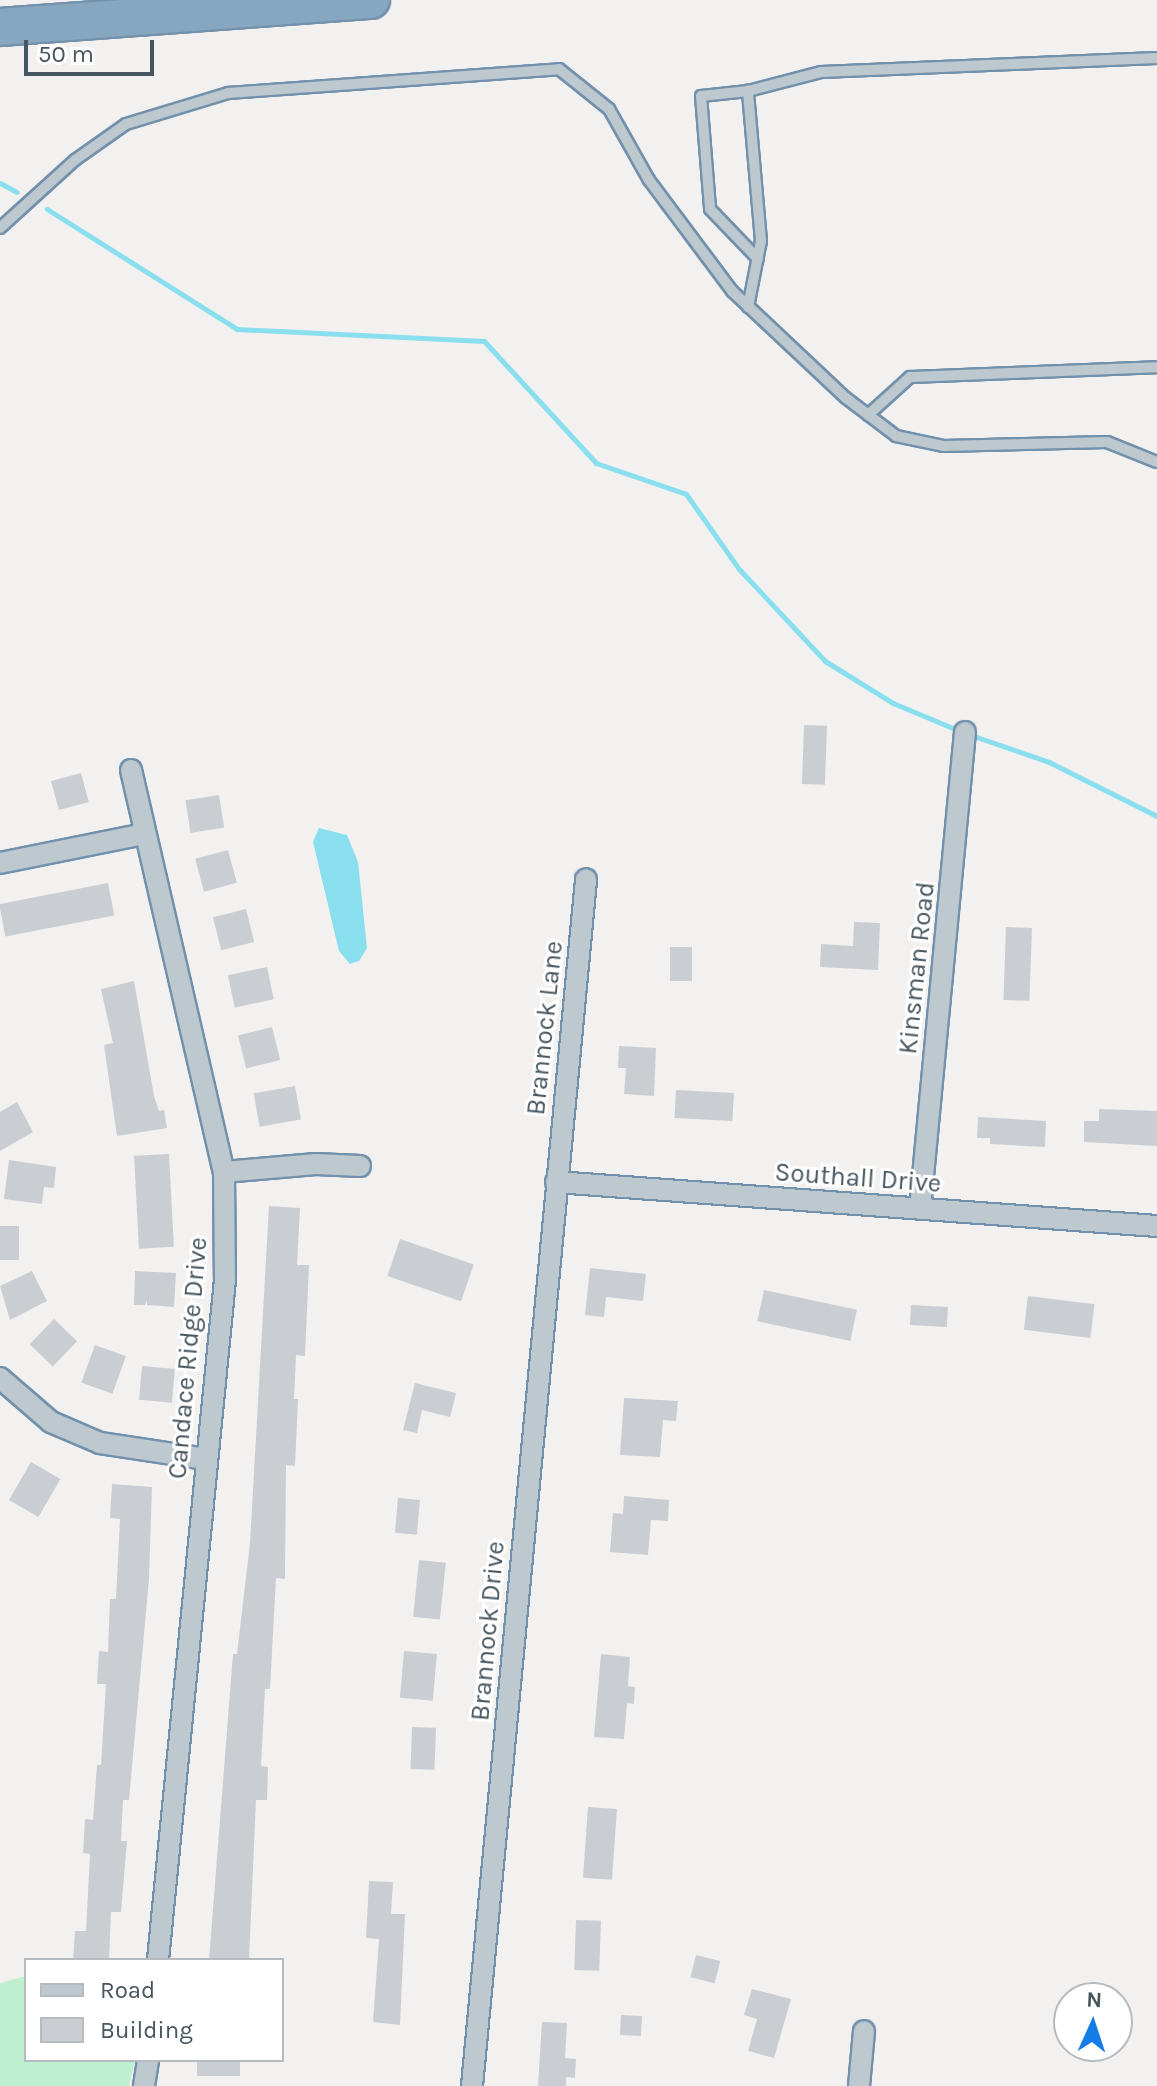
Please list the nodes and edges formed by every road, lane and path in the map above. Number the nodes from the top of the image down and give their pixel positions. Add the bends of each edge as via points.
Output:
1 (371, 0) edge
2 (0, 27) edge
3 (1157, 58) edge
4 (748, 91) junction
5 (0, 228) edge
6 (758, 259) junction
7 (748, 307) junction
8 (1157, 367) edge
9 (868, 415) junction
10 (1157, 462) edge
11 (965, 732) dead end
12 (131, 770) dead end
13 (144, 834) junction
14 (0, 863) edge
15 (586, 879) dead end
16 (360, 1166) dead end
17 (224, 1172) junction
18 (556, 1182) junction
19 (920, 1208) junction
20 (1157, 1226) edge
21 (0, 1378) edge
22 (206, 1459) junction
23 (158, 1958) edge
24 (864, 2031) dead end
25 (148, 2062) edge
26 (144, 2086) edge
27 (472, 2086) edge
28 (859, 2086) edge

1 - 2 highway
3 - 4 lane via 821,72
4 - 6 lane via 761,241
4 - 6 lane via 701,96 710,209
5 - 7 lane via 75,160 126,124 228,93 559,69 609,109 649,180
6 - 7 lane
7 - 9 lane
8 - 9 lane via 910,377
9 - 10 lane via 896,436 943,446 1107,442
11 - 19 street, Kinsman Road
12 - 13 street, Candace Ridge Drive
13 - 14 street
13 - 17 street, Candace Ridge Drive
15 - 18 street, Brannock Lane
16 - 17 street
17 - 22 street, Candace Ridge Drive via 225,1280
18 - 19 street, Southall Drive
18 - 27 street, Brannock Drive
19 - 20 street, Southall Drive
21 - 22 street via 51,1422 100,1443
22 - 23 street, Candace Ridge Drive
24 - 28 street
25 - 26 street

